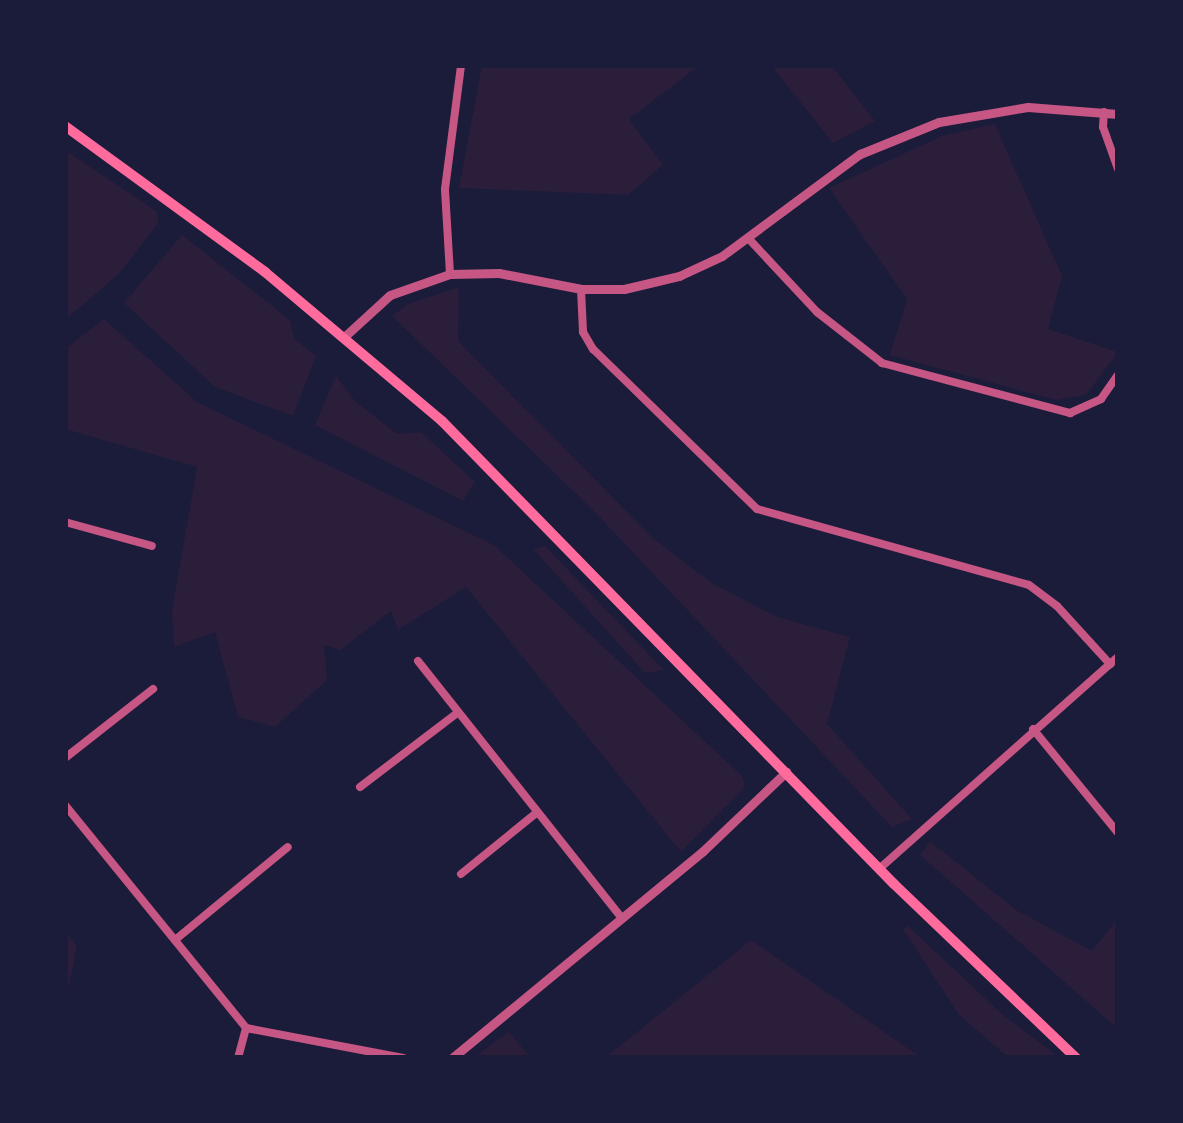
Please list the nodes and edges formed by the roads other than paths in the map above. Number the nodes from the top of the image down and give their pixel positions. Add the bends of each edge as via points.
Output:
1 (460, 65) edge
2 (1104, 112) junction
3 (1118, 114) edge
4 (65, 126) edge
5 (1118, 169) edge
6 (748, 238) junction
7 (450, 274) junction
8 (581, 290) junction
9 (344, 337) junction
10 (1118, 375) edge
11 (65, 522) edge
12 (152, 546) dead end
13 (1118, 657) edge
14 (418, 661) dead end
15 (1110, 664) junction
16 (153, 689) dead end
17 (457, 713) junction
18 (1032, 729) junction
19 (65, 758) edge
20 (786, 772) junction
21 (360, 788) dead end
22 (65, 805) edge
23 (535, 814) junction
24 (1118, 833) edge
25 (288, 846) dead end
26 (879, 868) junction
27 (462, 874) dead end
28 (622, 918) junction
29 (175, 940) junction
30 (246, 1028) junction
31 (238, 1058) edge
32 (403, 1058) edge
33 (452, 1058) edge
34 (1076, 1058) edge

1 - 7 street via 446,188
2 - 3 street
2 - 5 street via 1102,127
2 - 6 street via 997,108 903,134 852,160
4 - 9 main road
6 - 8 street via 679,276 624,289
6 - 10 street via 817,312 882,363 1070,412 1102,399
7 - 8 street via 499,273
7 - 9 street via 390,295
8 - 15 street via 584,332 593,349 757,510 1029,586 1057,606
9 - 20 main road via 442,422
11 - 12 street
13 - 15 street
14 - 17 street
15 - 18 street
16 - 19 street
17 - 21 street
17 - 23 street
18 - 24 street
18 - 26 street
20 - 26 main road
20 - 28 street
22 - 29 street
23 - 27 street
23 - 28 street
25 - 29 street
26 - 34 main road
28 - 33 street
29 - 30 street
30 - 31 street
30 - 32 street

